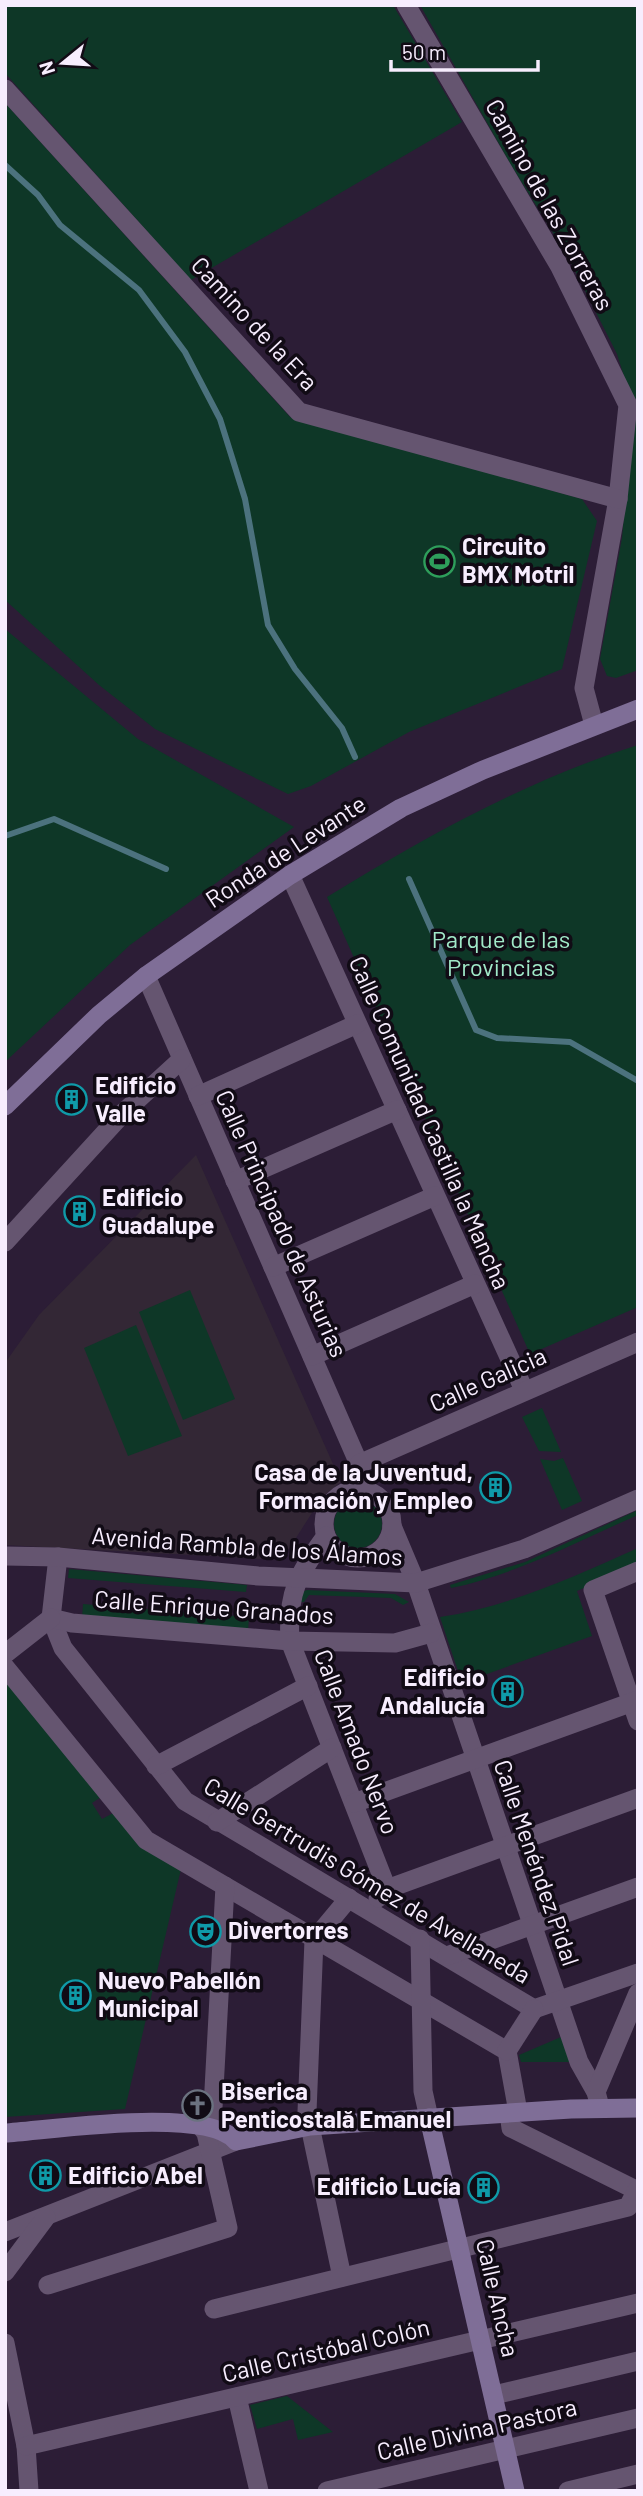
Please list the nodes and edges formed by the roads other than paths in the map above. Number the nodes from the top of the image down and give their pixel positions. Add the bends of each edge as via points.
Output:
1 (406, 5) edge
2 (5, 89) edge
3 (618, 499) junction
4 (638, 709) edge
5 (594, 725) junction
6 (290, 875) junction
7 (146, 976) junction
8 (357, 1024) junction
9 (183, 1059) junction
10 (198, 1096) junction
11 (5, 1105) edge
12 (397, 1110) junction
13 (235, 1181) junction
14 (436, 1196) junction
15 (5, 1242) edge
16 (273, 1267) junction
17 (475, 1284) junction
18 (638, 1342) edge
19 (312, 1356) junction
20 (524, 1390) junction
21 (382, 1455) junction
22 (359, 1464) junction
23 (349, 1492) junction
24 (380, 1499) junction
25 (638, 1499) edge
26 (392, 1526) junction
27 (326, 1536) junction
28 (5, 1556) edge
29 (58, 1557) junction
30 (638, 1571) edge
31 (296, 1578) junction
32 (416, 1583) junction
33 (51, 1618) junction
34 (431, 1633) junction
35 (290, 1641) junction
36 (5, 1654) edge
37 (5, 1667) edge
38 (308, 1686) junction
39 (634, 1701) edge
40 (638, 1721) edge
41 (332, 1748) junction
42 (474, 1759) junction
43 (156, 1766) junction
44 (638, 1798) edge
45 (354, 1803) junction
46 (217, 1822) junction
47 (504, 1845) junction
48 (225, 1885) junction
49 (638, 1887) edge
50 (387, 1889) junction
51 (349, 1898) junction
52 (367, 1908) junction
53 (532, 1925) junction
54 (420, 1939) junction
55 (314, 1940) junction
56 (447, 1956) junction
57 (638, 1973) edge
58 (638, 1993) edge
59 (558, 2000) junction
60 (420, 2002) junction
61 (534, 2009) junction
62 (507, 2051) junction
63 (598, 2099) junction
64 (638, 2108) edge
65 (513, 2112) junction
66 (429, 2118) junction
67 (206, 2125) junction
68 (310, 2126) junction
69 (5, 2133) edge
70 (236, 2141) junction
71 (209, 2151) junction
72 (637, 2190) edge
73 (47, 2216) junction
74 (5, 2232) edge
75 (460, 2248) junction
76 (5, 2272) edge
77 (342, 2277) junction
78 (48, 2285) dead end
79 (638, 2303) edge
80 (214, 2309) dead end
81 (481, 2339) junction
82 (5, 2343) edge
83 (638, 2361) edge
84 (494, 2395) junction
85 (237, 2397) junction
86 (638, 2417) edge
87 (26, 2446) junction
88 (506, 2449) junction
89 (638, 2474) edge
90 (29, 2491) edge
91 (259, 2491) edge
92 (327, 2491) edge
93 (515, 2491) edge
94 (568, 2491) edge

1 - 3 street, Camino de las Zorreras via 560,267 628,405
2 - 3 street, Camino de la Era via 299,412
3 - 5 street, Camino de las Zorreras via 584,688
4 - 5 main road, Ronda de Levante
5 - 6 main road, Ronda de Levante via 401,808
6 - 7 main road, Ronda de Levante
6 - 8 street, Calle Comunidad Castilla la Mancha
7 - 9 street, Calle Principado de Asturias
7 - 11 main road, Ronda de Levante
8 - 10 street
8 - 12 street, Calle Comunidad Castilla la Mancha
9 - 10 street, Calle Principado de Asturias
9 - 15 street via 124,1112
10 - 13 street, Calle Principado de Asturias
12 - 13 street
12 - 14 street, Calle Comunidad Castilla la Mancha
13 - 16 street, Calle Principado de Asturias
14 - 16 street
14 - 17 street, Calle Comunidad Castilla la Mancha
16 - 19 street, Calle Principado de Asturias
17 - 19 street
17 - 20 street, Calle Comunidad Castilla la Mancha
18 - 20 street, Calle Galicia
19 - 22 street, Calle Principado de Asturias
20 - 21 street, Calle Galicia
21 - 22 street, Calle Galicia
21 - 24 street via 375,1484
22 - 23 street
23 - 24 street via 360,1490
23 - 27 street via 339,1496 325,1514
24 - 26 street
25 - 32 street, Avenida Rambla de los Álamos via 524,1549
26 - 27 street via 383,1547 363,1558 341,1554
26 - 32 street
27 - 31 street, Calle Amado Nervo
28 - 29 street, Avenida Rambla de los Álamos
29 - 31 street, Avenida Rambla de los Álamos
29 - 33 street, Calle Gertrudis Gómez de Avellaneda
30 - 39 street via 593,1590
31 - 32 street, Avenida Rambla de los Álamos
31 - 35 street, Calle Amado Nervo via 288,1610
32 - 34 street
33 - 35 street, Calle Enrique Granados
33 - 36 street
33 - 43 street, Calle Gertrudis Gómez de Avellaneda via 63,1648
34 - 35 street, Calle Enrique Granados via 395,1643
34 - 42 street, Calle Menéndez Pidal
35 - 38 street, Calle Amado Nervo
37 - 48 street via 146,1840
38 - 41 street, Calle Amado Nervo
38 - 43 street
39 - 40 street
39 - 42 street
41 - 45 street, Calle Amado Nervo
41 - 46 street
42 - 45 street
42 - 47 street, Calle Menéndez Pidal
43 - 46 street, Calle Gertrudis Gómez de Avellaneda via 185,1801
44 - 47 street
45 - 50 street, Calle Amado Nervo
46 - 51 street, Calle Gertrudis Gómez de Avellaneda
47 - 50 street
47 - 53 street, Calle Menéndez Pidal
48 - 55 street
48 - 67 street
49 - 53 street
50 - 52 street
51 - 52 street, Calle Gertrudis Gómez de Avellaneda
51 - 55 street
52 - 54 street, Calle Gertrudis Gómez de Avellaneda
53 - 56 street
53 - 59 street, Calle Menéndez Pidal
54 - 56 street, Calle Gertrudis Gómez de Avellaneda
54 - 60 street
55 - 60 street
55 - 68 street
56 - 61 street, Calle Gertrudis Gómez de Avellaneda
57 - 59 street, Calle Gertrudis Gómez de Avellaneda
58 - 63 street
59 - 61 street, Calle Gertrudis Gómez de Avellaneda
59 - 63 street, Calle Menéndez Pidal via 579,2062
60 - 62 street
60 - 66 street via 423,2091
61 - 62 street
62 - 65 street
63 - 64 main road
63 - 65 main road
65 - 66 main road
65 - 72 street via 511,2128
66 - 68 main road
66 - 75 main road, Calle Ancha
67 - 69 main road via 157,2121
67 - 70 main road via 228,2131
67 - 71 street
68 - 70 main road
68 - 77 street
70 - 71 street
71 - 73 street
71 - 78 street via 228,2228
72 - 75 street via 628,2207
73 - 74 street
73 - 76 street
75 - 77 street
75 - 81 main road, Calle Ancha
77 - 80 street
79 - 81 street, Calle Cristóbal Colón
81 - 84 main road, Calle Ancha
81 - 85 street, Calle Cristóbal Colón
82 - 87 street
83 - 84 street
84 - 88 main road, Calle Ancha
85 - 87 street, Calle Cristóbal Colón
85 - 91 street
86 - 88 street, Calle Divina Pastora
87 - 90 street
88 - 92 street, Calle Divina Pastora
88 - 93 main road, Calle Ancha
89 - 94 street

